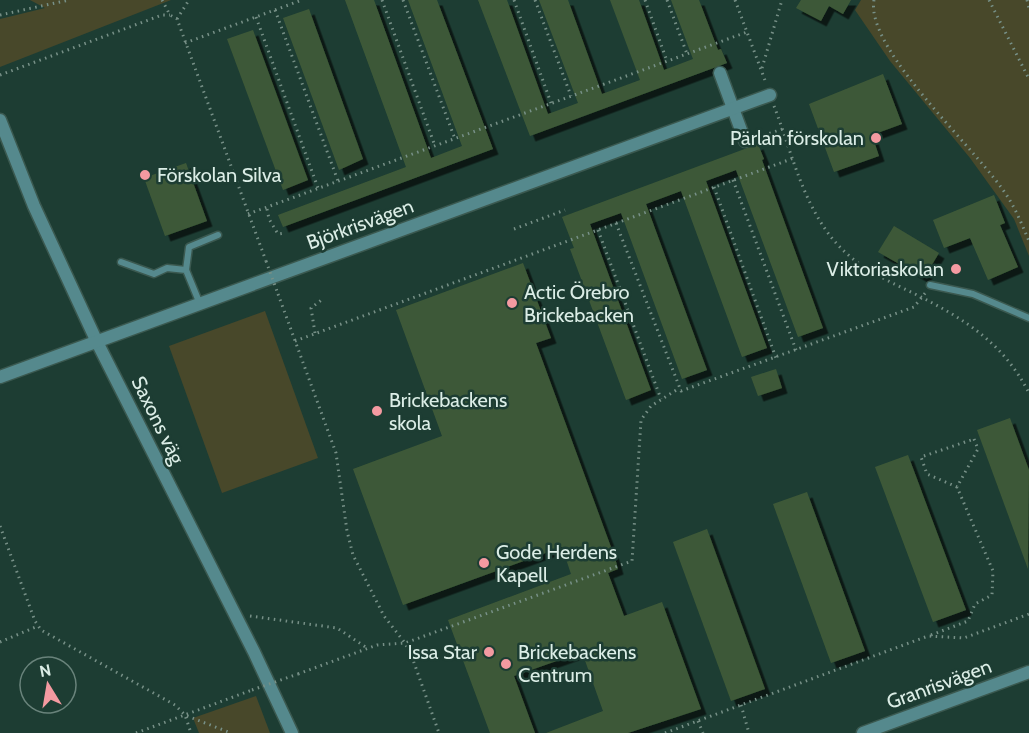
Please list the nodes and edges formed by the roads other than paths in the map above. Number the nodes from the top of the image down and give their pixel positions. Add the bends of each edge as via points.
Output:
1 (720, 73) dead end
2 (770, 95) road end
3 (733, 109) junction
4 (0, 120) edge
5 (745, 141) road end
6 (218, 235) dead end
7 (121, 262) dead end
8 (186, 270) junction
9 (930, 285) dead end
10 (200, 304) junction
11 (1029, 318) edge
12 (97, 342) junction
13 (0, 377) edge
14 (1029, 672) edge
15 (292, 733) edge
16 (863, 733) edge

1 - 3 street
2 - 3 street, Björkrisvägen
3 - 5 street
3 - 10 street, Björkrisvägen
4 - 12 street, Saxons väg via 34,206
6 - 8 lane via 189,247
7 - 8 lane via 154,274 167,268
8 - 10 lane
9 - 11 lane via 973,294
10 - 12 street, Björkrisvägen
12 - 13 street, Björkrisvägen
12 - 15 street, Saxons väg
14 - 16 street, Granrisvägen

